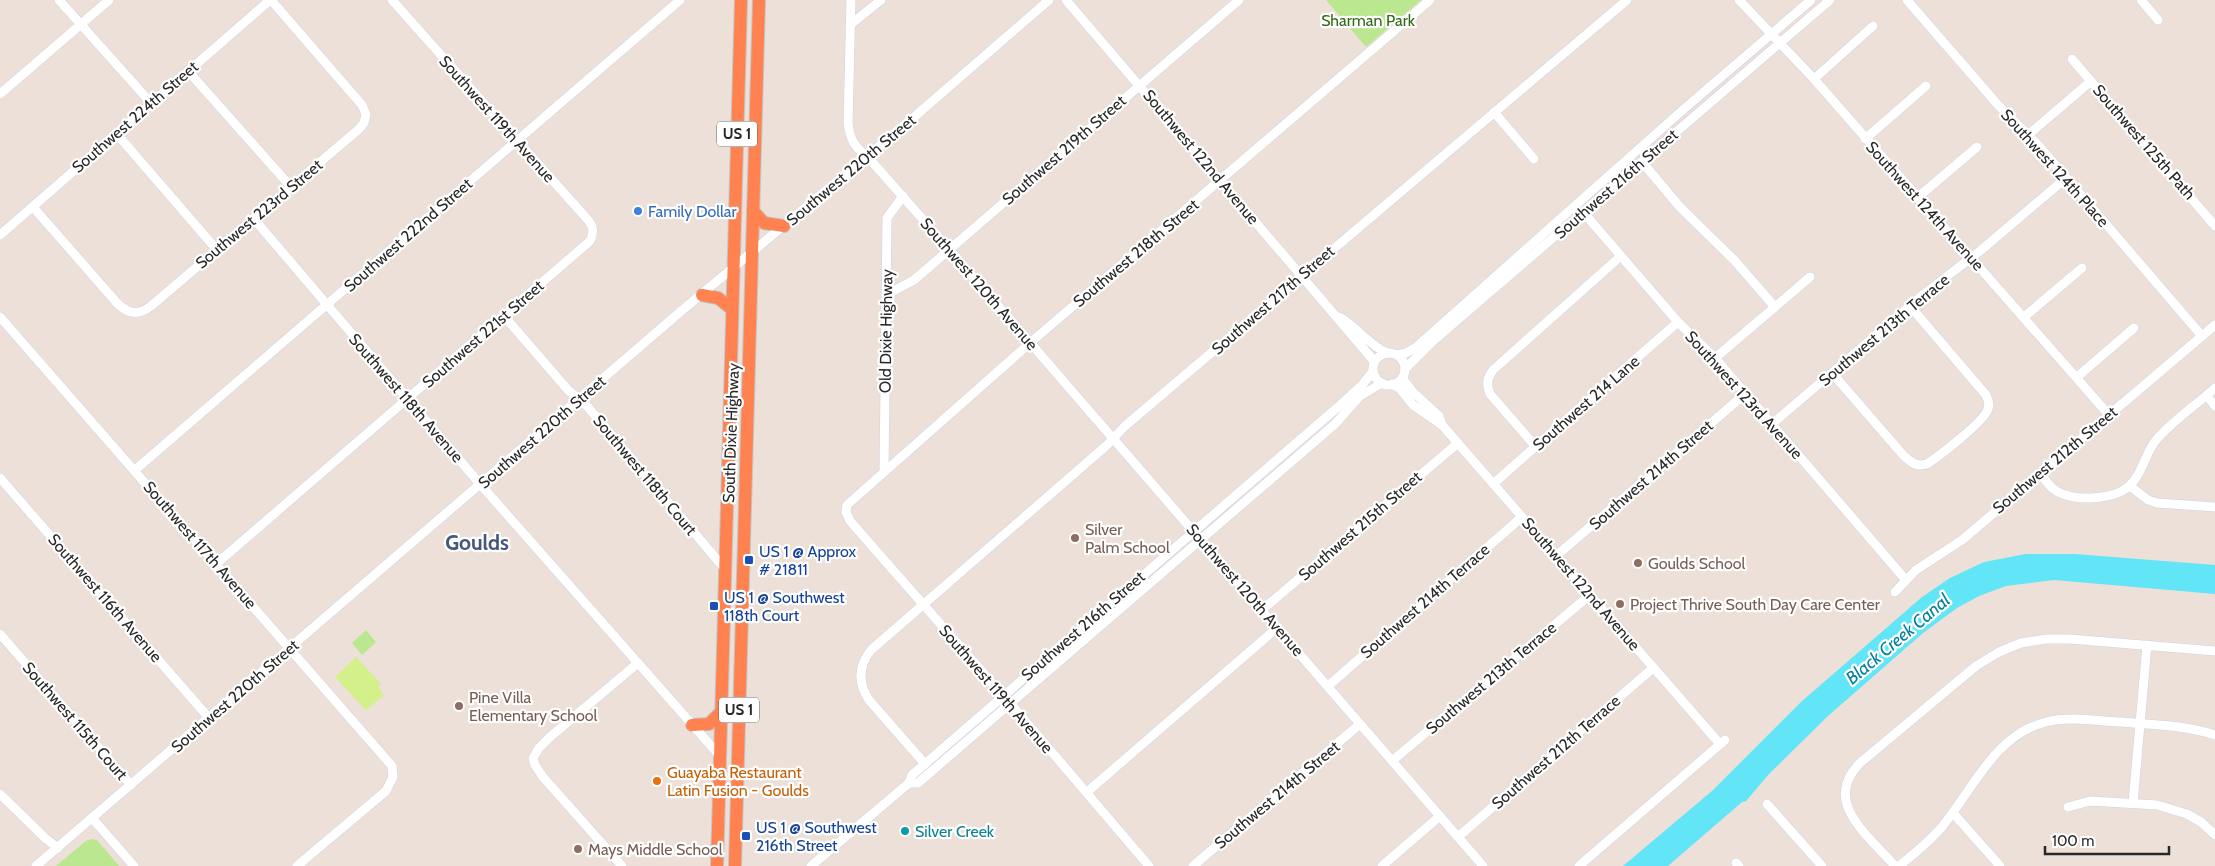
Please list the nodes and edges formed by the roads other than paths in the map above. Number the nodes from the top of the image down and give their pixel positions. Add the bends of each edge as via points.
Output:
1 (59, 0) edge
2 (109, 0) edge
3 (270, 0) edge
4 (392, 0) edge
5 (680, 0) edge
6 (741, 0) edge
7 (751, 0) edge
8 (759, 0) edge
9 (851, 0) edge
10 (881, 0) edge
11 (1049, 0) edge
12 (1066, 0) edge
13 (1239, 0) edge
14 (1430, 0) edge
15 (1627, 0) edge
16 (1739, 0) edge
17 (1811, 0) edge
18 (1830, 0) edge
19 (1907, 0) edge
20 (2142, 0) edge
21 (2158, 20) dead end
22 (81, 25) junction
23 (850, 25) junction
24 (1873, 26) dead end
25 (1771, 34) junction
26 (1780, 42) junction
27 (2072, 59) dead end
28 (188, 71) junction
29 (757, 74) junction
30 (1814, 79) junction
31 (2091, 81) junction
32 (1140, 85) junction
33 (1926, 86) dead end
34 (0, 94) edge
35 (151, 103) junction
36 (1494, 112) junction
37 (738, 114) junction
38 (1656, 133) junction
39 (116, 134) junction
40 (2028, 135) junction
41 (1865, 139) junction
42 (517, 141) junction
43 (1977, 147) dead end
44 (867, 156) junction
45 (1534, 159) dead end
46 (1642, 162) junction
47 (2066, 178) junction
48 (1221, 181) junction
49 (291, 188) junction
50 (903, 196) junction
51 (1917, 198) junction
52 (33, 207) junction
53 (753, 211) junction
54 (1583, 212) junction
55 (254, 218) junction
56 (784, 226) junction
57 (2215, 226) edge
58 (0, 235) edge
59 (590, 241) joint
60 (949, 249) junction
61 (216, 250) junction
62 (752, 253) junction
63 (1621, 256) junction
64 (1972, 258) junction
65 (2082, 268) dead end
66 (734, 269) junction
67 (1302, 276) junction
68 (1810, 277) dead end
69 (702, 295) junction
70 (886, 295) junction
71 (326, 306) junction
72 (1910, 306) junction
73 (1776, 307) junction
74 (732, 310) junction
75 (1336, 315) junction
76 (504, 316) junction
77 (0, 317) edge
78 (2024, 317) junction
79 (1678, 322) junction
80 (2215, 326) edge
81 (2134, 328) dead end
82 (2202, 336) junction
83 (1030, 343) junction
84 (1387, 352) junction
85 (1397, 355) junction
86 (1715, 358) junction
87 (1374, 361) junction
88 (1373, 371) junction
89 (1403, 373) junction
90 (1832, 373) junction
91 (2077, 377) junction
92 (1382, 383) junction
93 (1392, 384) junction
94 (2215, 388) edge
95 (1745, 394) junction
96 (2207, 396) junction
97 (408, 399) junction
98 (579, 400) junction
99 (748, 403) junction
100 (2215, 406) edge
101 (2109, 415) junction
102 (1772, 424) junction
103 (1442, 425) junction
104 (1113, 438) junction
105 (1458, 443) junction
106 (1536, 447) junction
107 (135, 470) junction
108 (884, 471) junction
109 (2040, 473) junction
110 (0, 478) edge
111 (480, 484) junction
112 (1493, 484) junction
113 (2130, 486) junction
114 (2215, 507) edge
115 (846, 510) joint
116 (1522, 517) junction
117 (1194, 530) junction
118 (1201, 538) junction
119 (743, 554) junction
120 (1556, 556) junction
121 (216, 564) junction
122 (725, 569) junction
123 (1906, 579) junction
124 (1895, 592) dead end
125 (1590, 595) junction
126 (922, 605) junction
127 (1263, 609) junction
128 (1278, 627) junction
129 (0, 634) edge
130 (2147, 645) junction
131 (290, 649) junction
132 (2215, 651) edge
133 (638, 663) junction
134 (1653, 668) junction
135 (1328, 686) junction
136 (740, 692) junction
137 (1003, 696) junction
138 (1010, 704) junction
139 (722, 711) junction
140 (210, 718) junction
141 (1360, 724) junction
142 (2141, 724) junction
143 (692, 725) junction
144 (2215, 735) edge
145 (720, 756) junction
146 (1392, 761) junction
147 (925, 764) junction
148 (909, 783) junction
149 (131, 785) junction
150 (1086, 792) junction
151 (0, 794) edge
152 (719, 794) junction
153 (2133, 803) junction
154 (1767, 804) dead end
155 (2068, 807) dead end
156 (1953, 813) junction
157 (1440, 816) junction
158 (92, 818) junction
159 (2215, 835) edge
160 (1458, 836) junction
161 (58, 848) junction
162 (36, 866) edge
163 (134, 866) edge
164 (297, 866) edge
165 (622, 866) edge
166 (717, 866) edge
167 (725, 866) edge
168 (735, 866) edge
169 (811, 866) edge
170 (1150, 866) edge
171 (1193, 866) edge
172 (1382, 866) edge
173 (1483, 866) edge
174 (1579, 866) edge
175 (1822, 866) edge
176 (1894, 866) edge
177 (1900, 866) edge
178 (2000, 866) edge

1 - 22 street
2 - 22 street
3 - 28 street, Southwest 224th Street
3 - 49 street, Southwest 223rd Street via 360,102 366,114 362,126
4 - 42 street, Southwest 119th Avenue
5 - 42 street, Southwest 222nd Street
6 - 37 highway, South Dixie Highway / US 1
7 - 29 highway via 749,56
8 - 29 highway, South Dixie Highway / US 1
9 - 23 street
10 - 23 street
11 - 44 street, Southwest 220th Street
12 - 32 street, Southwest 122nd Avenue
13 - 32 street, Southwest 219th Street
14 - 48 street, Southwest 218th Street
15 - 36 street, Southwest 217th Street
16 - 25 street, Southwest 124th Avenue
17 - 25 street, Southwest 216th Street
18 - 26 street, Southwest 216th Street
19 - 40 street, Southwest 124th Place
20 - 21 street
22 - 34 street
22 - 35 street
23 - 44 street via 850,135 858,150
24 - 30 street
25 - 26 street, Southwest 124th Avenue
25 - 38 street, Southwest 216th Street
26 - 30 street, Southwest 124th Avenue
26 - 46 street, Southwest 216th Street
27 - 31 street, Southwest 125th Path
28 - 35 street, Southwest 224th Street
28 - 49 street
29 - 53 highway, South Dixie Highway / US 1
30 - 41 street, Southwest 124th Avenue
31 - 40 street
31 - 57 street, Southwest 125th Path
32 - 48 street, Southwest 122nd Avenue
32 - 60 street, Southwest 219th Street
33 - 41 street
35 - 39 street, Southwest 224th Street
36 - 45 street
36 - 67 street, Southwest 217th Street
37 - 62 highway via 745,134 743,238 744,247
37 - 66 highway, South Dixie Highway / US 1
38 - 54 street via 1649,145 1594,192
38 - 85 street, Southwest 216th Street via 1415,348
39 - 52 street, Southwest 224th Street
39 - 61 street
40 - 47 street, Southwest 124th Place
41 - 51 street, Southwest 124th Avenue
42 - 59 street, Southwest 119th Avenue via 591,224 593,235
42 - 71 street, Southwest 222nd Street
43 - 51 street
44 - 50 street, Southwest 120th Avenue
44 - 56 street, Southwest 220th Street
46 - 54 street, Southwest 216th Street
46 - 73 street via 1680,207
47 - 64 street, Southwest 213th Terrace
47 - 82 street, Southwest 124th Place
48 - 67 street, Southwest 122nd Avenue
48 - 83 street, Southwest 218th Street
49 - 55 street, Southwest 223rd Street
50 - 60 street, Southwest 120th Avenue
50 - 70 street, Old Dixie Highway via 887,218
51 - 64 street, Southwest 124th Avenue
52 - 58 street, Southwest 224th Street
52 - 61 street, Southwest 223rd Street via 117,303 134,314 151,306
53 - 56 highway via 764,223
53 - 62 highway, South Dixie Highway / US 1
54 - 63 street, Southwest 123rd Avenue
54 - 89 street, Southwest 216th Street via 1434,340
55 - 61 street, Southwest 223rd Street
55 - 71 street, Southwest 118th Avenue
56 - 62 street, Southwest 220th Street
59 - 76 street, Southwest 221st Street
60 - 70 street, Southwest 219th Street via 914,280
60 - 83 street, Southwest 120th Avenue
62 - 66 street, Southwest 220th Street
62 - 99 highway, South Dixie Highway / US 1
63 - 79 street, Southwest 123rd Avenue
63 - 106 street via 1493,370 1488,378 1486,386 1490,394
64 - 72 street, Southwest 213th Terrace
64 - 78 street, Southwest 124th Avenue
65 - 78 street
66 - 69 street, Southwest 220th Street
66 - 74 highway, South Dixie Highway / US 1
66 - 99 highway via 743,284 740,382
67 - 75 street, Southwest 122nd Avenue
67 - 104 street, Southwest 217th Street
68 - 73 street
69 - 74 highway via 718,298
69 - 98 street, Southwest 220th Street
70 - 108 street, Old Dixie Highway
71 - 97 street, Southwest 118th Avenue
71 - 107 street, Southwest 222nd Street
72 - 90 street, Southwest 213th Terrace
72 - 90 street via 1982,390 1989,405 1986,415 1975,426 1933,460 1921,465 1913,464
73 - 86 street
74 - 122 highway, South Dixie Highway / US 1
75 - 84 street, Southwest 122nd Avenue via 1360,331 1377,348
75 - 87 street, Southwest 122nd Avenue
76 - 97 street, Southwest 221st Street
76 - 98 street, Southwest 118th Court
77 - 107 street, Southwest 117th Avenue
78 - 91 street, Southwest 124th Avenue
79 - 86 street, Southwest 123rd Avenue
79 - 106 street, Southwest 214 Lane
80 - 82 street, Southwest 212th Street
81 - 91 street
82 - 101 street, Southwest 212th Street
83 - 104 street, Southwest 120th Avenue
83 - 108 street, Southwest 218th Street
84 - 85 street
84 - 87 street
85 - 89 street via 1404,363
86 - 95 street, Southwest 123rd Avenue
87 - 88 street
88 - 92 street
88 - 117 street, Southwest 216th Street via 1338,407
89 - 93 street
89 - 103 street, Southwest 122nd Avenue via 1413,392 1439,416
90 - 102 street, Southwest 213th Terrace
91 - 101 street, Southwest 124th Avenue
92 - 93 street
92 - 118 street, Southwest 216th Street via 1360,396 1335,424
93 - 103 street, Southwest 122nd Avenue via 1400,388 1413,405
94 - 96 street
95 - 102 street, Southwest 123rd Avenue
95 - 120 street, Southwest 214th Street
96 - 100 street
96 - 113 street via 2156,440
97 - 111 street, Southwest 118th Avenue
97 - 121 street, Southwest 221st Street
98 - 111 street, Southwest 220th Street
98 - 122 street, Southwest 118th Court
99 - 119 highway, South Dixie Highway / US 1
101 - 109 street, Southwest 212th Street
102 - 123 street, Southwest 123rd Avenue
103 - 105 street, Southwest 122nd Avenue
104 - 117 street, Southwest 120th Avenue
104 - 126 street, Southwest 217th Street
105 - 112 street, Southwest 122nd Avenue
105 - 127 street, Southwest 215th Street
106 - 112 street, Southwest 214 Lane
107 - 121 street, Southwest 117th Avenue
108 - 115 street, Southwest 218th Street via 850,501
109 - 113 street via 2056,491 2072,496 2105,497
109 - 123 street, Southwest 212th Street via 1954,546
110 - 140 street, Southwest 116th Avenue
111 - 131 street, Southwest 220th Street
111 - 133 street, Southwest 118th Avenue
112 - 116 street, Southwest 122nd Avenue
113 - 114 street via 2157,503
115 - 126 street, Southwest 119th Avenue via 850,521
116 - 120 street, Southwest 122nd Avenue
116 - 135 street, Southwest 214th Terrace
117 - 118 street, Southwest 120th Avenue
117 - 137 street, Southwest 216th Street
118 - 127 street, Southwest 120th Avenue
118 - 138 street, Southwest 216th Street
119 - 122 highway via 735,565
119 - 136 highway, South Dixie Highway / US 1
120 - 125 street, Southwest 122nd Avenue
121 - 131 street, Southwest 117th Avenue
122 - 136 highway via 735,582 732,671
122 - 139 highway, South Dixie Highway / US 1
123 - 124 street, Southwest 212th Street
125 - 134 street, Southwest 122nd Avenue
125 - 146 street, Southwest 213th Terrace
126 - 137 street, Southwest 119th Avenue
126 - 147 street, Southwest 217th Street via 871,650 860,676 868,698
127 - 128 street, Southwest 120th Avenue
128 - 135 street, Southwest 120th Avenue
128 - 150 street
129 - 149 street, Southwest 115th Court
130 - 132 street
130 - 142 street
130 - 176 street via 2046,639 1999,652 1966,673 1860,763 1850,774 1844,790 1845,803 1851,815
131 - 140 street, Southwest 220th Street
131 - 164 street, Southwest 117th Avenue via 389,762 393,771 386,791
133 - 143 street, Southwest 118th Avenue
133 - 165 street via 550,737 533,758 543,777
134 - 160 street, Southwest 212th Terrace
134 - 174 street, Southwest 122nd Avenue via 1723,742
135 - 141 street, Southwest 120th Avenue
136 - 168 highway, South Dixie Highway / US 1
137 - 138 street, Southwest 119th Avenue
137 - 147 street, Southwest 216th Street
138 - 148 street, Southwest 216th Street via 918,783
138 - 150 street, Southwest 119th Avenue
139 - 143 highway via 709,724
139 - 145 highway, South Dixie Highway / US 1
140 - 149 street, Southwest 220th Street
141 - 146 street, Southwest 120th Avenue
141 - 171 street, Southwest 214th Street
142 - 144 street via 2188,728
142 - 153 street
142 - 156 street via 2068,719 2046,722 2023,731 1999,750
143 - 145 street, Southwest 118th Avenue
145 - 152 highway, US 1
146 - 157 street, Southwest 120th Avenue
147 - 148 street, Southwest 216th Street via 912,775
148 - 169 street, Southwest 216th Street
149 - 158 street, Southwest 220th Street
150 - 170 street, Southwest 119th Avenue
151 - 161 street
152 - 166 highway, US 1
152 - 167 highway via 727,807
153 - 155 street via 2090,801
153 - 159 street via 2178,810 2196,819
154 - 175 street
156 - 177 street via 1935,835
156 - 178 street
157 - 160 street, Southwest 120th Avenue
157 - 172 street
158 - 161 street, Southwest 220th Street
158 - 163 street
160 - 173 street, Southwest 120th Avenue
161 - 162 street, Southwest 220th Street

